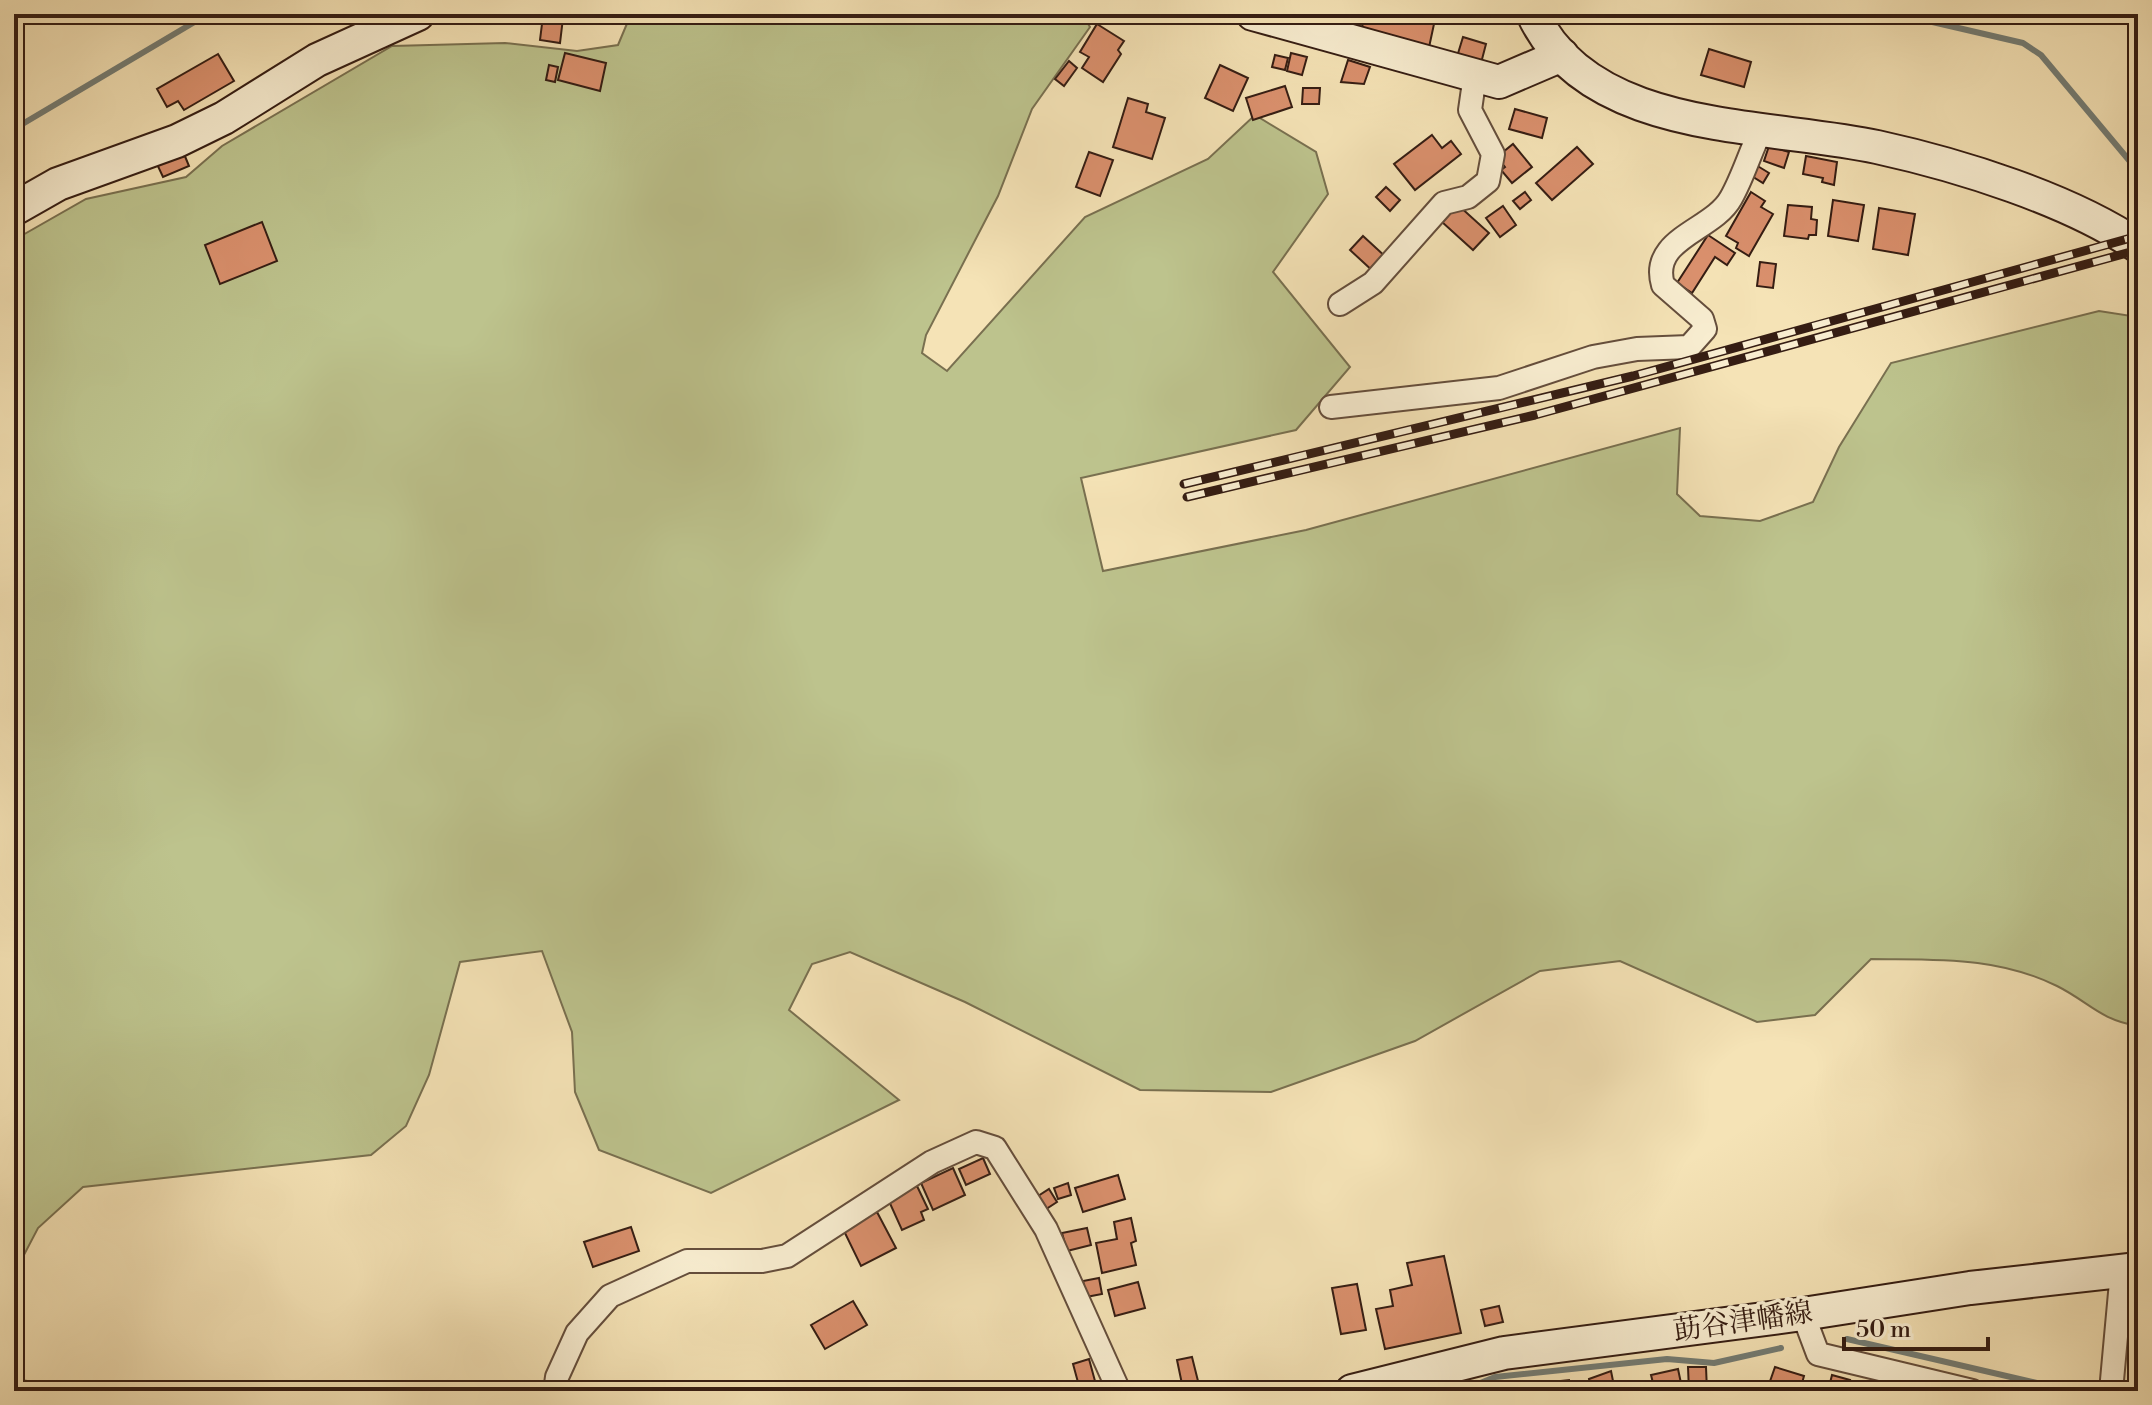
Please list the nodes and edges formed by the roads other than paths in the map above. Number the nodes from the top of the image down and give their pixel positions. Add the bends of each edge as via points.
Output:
1 (418, 14) edge
2 (1253, 14) edge
3 (1533, 14) edge
4 (1562, 55) junction
5 (1475, 75) junction
6 (1761, 130) junction
7 (14, 209) edge
8 (2138, 246) edge
9 (1340, 304) dead end
10 (1331, 407) dead end
11 (2130, 1270) edge
12 (1803, 1314) junction
13 (555, 1391) edge
14 (1119, 1391) edge
15 (1352, 1391) edge
16 (1972, 1391) edge
17 (2111, 1391) edge

1 - 7 street via 317,60 177,141 58,184
2 - 5 street
3 - 4 street
4 - 5 street via 1499,82
4 - 6 street via 1592,80 1630,100 1671,114
5 - 9 street via 1470,110 1493,154 1488,181 1468,197 1444,203 1403,254 1373,283
6 - 8 street via 1875,146 1968,170 2092,220
6 - 10 street via 1731,199 1669,249 1662,261 1663,285 1702,319 1705,329 1689,347 1593,357 1499,388
11 - 12 street, 莇谷津幡線
11 - 17 street
12 - 15 street, 莇谷津幡線 via 1504,1353
12 - 16 street via 1818,1354
13 - 14 street via 577,1333 610,1296 687,1261 787,1256 932,1162 976,1142 995,1148 1046,1229

